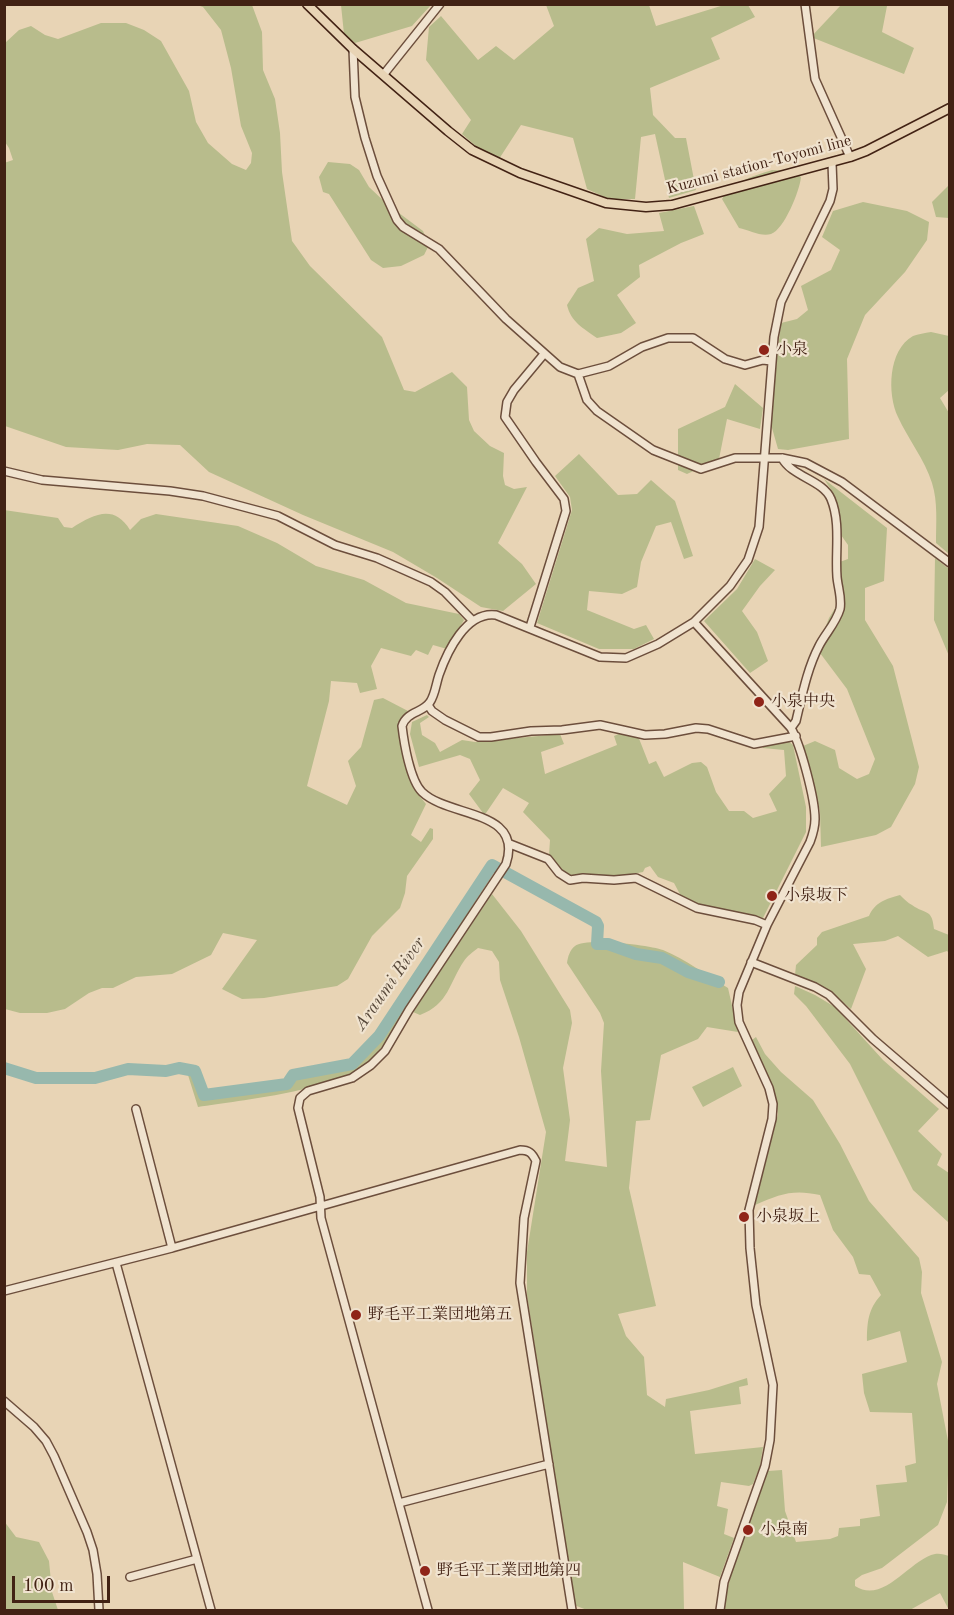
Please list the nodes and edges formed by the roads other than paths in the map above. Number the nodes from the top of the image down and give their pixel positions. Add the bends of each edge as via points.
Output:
1 (307, 4) edge
2 (440, 4) edge
3 (805, 4) edge
4 (353, 49) junction
5 (384, 74) junction
6 (950, 108) edge
7 (850, 157) junction
8 (832, 163) junction
9 (544, 354) junction
10 (771, 361) junction
11 (578, 374) junction
12 (764, 458) junction
13 (782, 458) junction
14 (4, 471) edge
15 (950, 563) edge
16 (472, 620) junction
17 (694, 622) junction
18 (530, 627) junction
19 (428, 705) junction
20 (792, 728) junction
21 (796, 736) junction
22 (510, 844) junction
23 (767, 925) junction
24 (751, 962) junction
25 (950, 1105) edge
26 (136, 1109) dead end
27 (319, 1206) junction
28 (172, 1248) junction
29 (116, 1263) junction
30 (4, 1291) edge
31 (4, 1401) edge
32 (549, 1464) junction
33 (399, 1503) junction
34 (197, 1559) junction
35 (130, 1577) dead end
36 (572, 1609) edge
37 (99, 1611) edge
38 (211, 1611) edge
39 (428, 1611) edge
40 (579, 1611) edge
41 (720, 1611) edge

1 - 4 main road, Kuzumi station-Toyomi line
2 - 5 street
3 - 7 street via 815,79
4 - 5 main road, Kuzumi station-Toyomi line
4 - 9 street via 355,97 365,138 377,176 398,220 439,249
5 - 8 main road, Kuzumi station-Toyomi line via 472,150 606,203 672,205
6 - 7 main road, Kuzumi station-Toyomi line
7 - 8 main road, Kuzumi station-Toyomi line
8 - 10 street via 830,201 781,302
9 - 11 street via 560,367
9 - 18 street via 514,390 505,417 566,504
10 - 11 street via 740,364 693,338 668,338 642,347 609,366
10 - 12 street
11 - 12 street via 587,400 597,411 653,450 701,469 735,458
12 - 13 street
12 - 17 street via 759,527 748,560 730,586
13 - 15 street via 806,463 828,474
13 - 20 street via 831,498 841,596 840,610 811,665
14 - 16 street via 42,480 203,496 278,516 335,545 431,582
16 - 18 street via 496,615
16 - 19 street via 447,658
17 - 18 street via 643,651 616,659 600,657
17 - 20 street
19 - 21 street via 445,720 479,737 600,725 645,735 708,729 754,744
19 - 22 street via 407,716 402,726 419,788 441,805 475,814 500,828
20 - 21 street
21 - 23 street via 813,801 814,828
22 - 23 street via 548,859 570,880 636,878 682,903
22 - 27 street via 506,864 385,1051 352,1078 308,1091 300,1098 298,1108
23 - 24 street
24 - 25 street via 829,996
24 - 41 street via 737,1005 739,1022 773,1104 749,1210 756,1305 773,1385 773,1409 765,1466 729,1564
26 - 28 street
27 - 28 street
27 - 32 street via 520,1149 532,1154 536,1161 522,1232 520,1283
27 - 33 street
28 - 29 street
29 - 30 street
29 - 34 street
31 - 37 street via 34,1427 54,1456 93,1550
32 - 33 street
32 - 36 street
33 - 39 street
34 - 35 street
34 - 38 street
36 - 40 street

